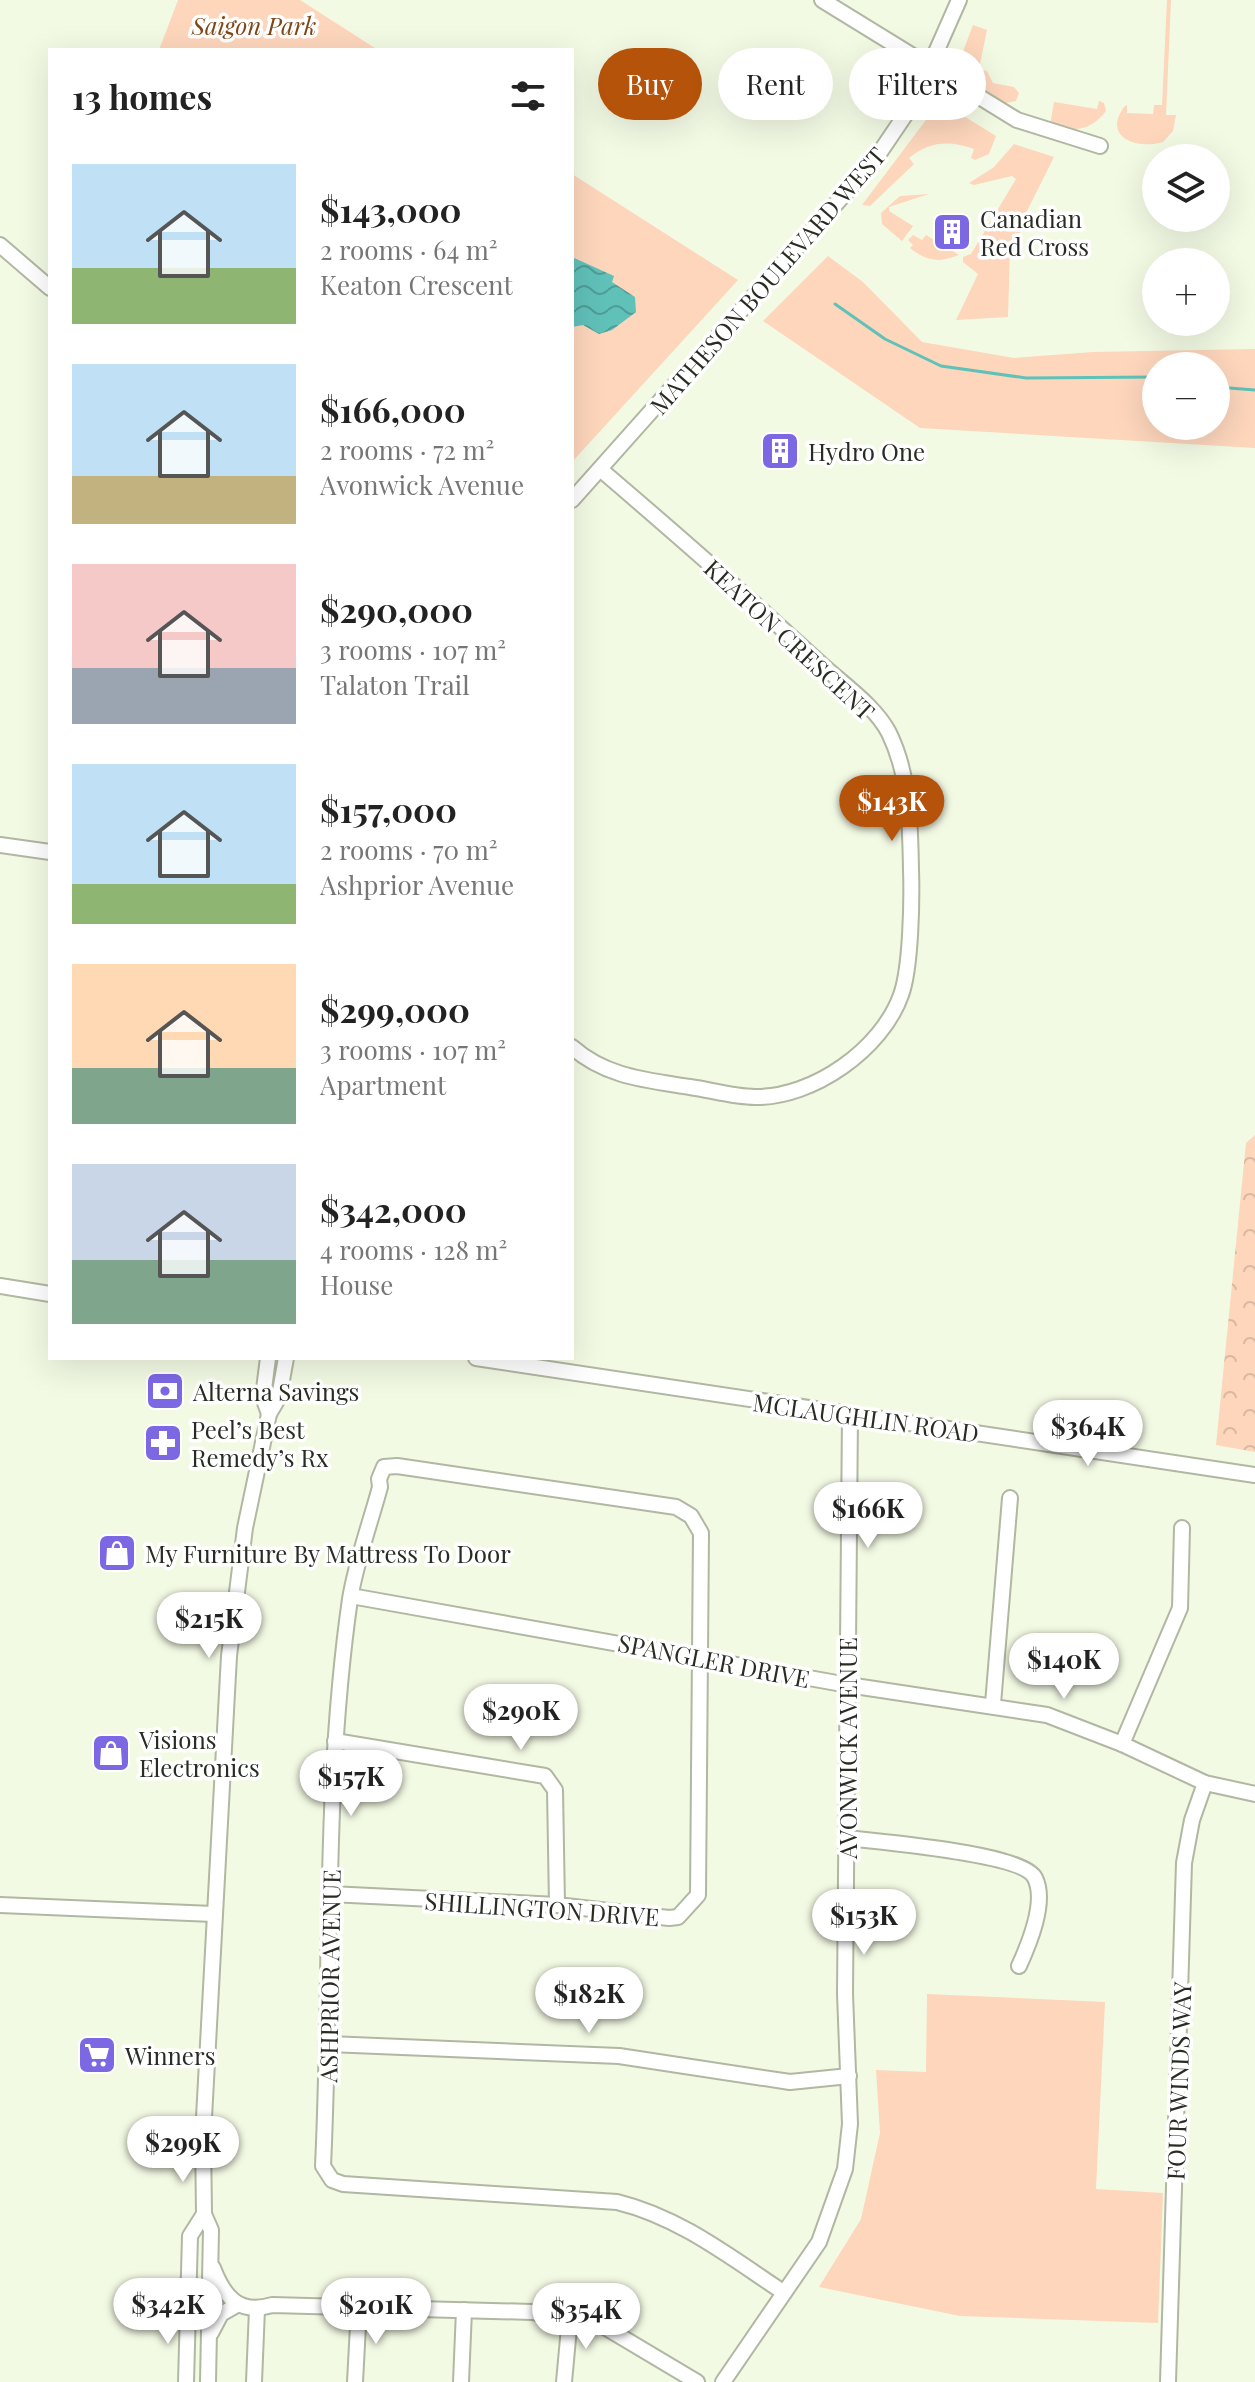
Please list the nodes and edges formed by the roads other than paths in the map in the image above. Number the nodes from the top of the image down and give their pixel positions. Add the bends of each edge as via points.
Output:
1 (822, 0) edge
2 (959, 0) edge
3 (897, 48) edge
4 (939, 48) edge
5 (986, 101) edge
6 (902, 120) edge
7 (1100, 146) dead end
8 (0, 245) edge
9 (48, 286) edge
10 (600, 469) junction
11 (574, 498) edge
12 (0, 845) edge
13 (48, 852) edge
14 (574, 1048) edge
15 (0, 1286) edge
16 (48, 1294) edge
17 (268, 1360) edge
18 (286, 1360) edge
19 (489, 1360) edge
20 (269, 1414) junction
21 (850, 1414) junction
22 (1255, 1475) edge
23 (1010, 1498) dead end
24 (1182, 1528) dead end
25 (351, 1596) junction
26 (701, 1656) junction
27 (848, 1685) junction
28 (993, 1704) junction
29 (335, 1741) junction
30 (1122, 1744) junction
31 (1205, 1783) junction
32 (1255, 1794) edge
33 (847, 1838) junction
34 (330, 1894) junction
35 (0, 1905) edge
36 (557, 1905) junction
37 (213, 1914) junction
38 (1019, 1966) dead end
39 (329, 2044) junction
40 (849, 2076) junction
41 (204, 2214) junction
42 (209, 2257) junction
43 (783, 2292) junction
44 (237, 2305) junction
45 (359, 2307) junction
46 (257, 2309) junction
47 (464, 2310) junction
48 (570, 2317) junction
49 (209, 2338) junction
50 (675, 2376) edge
51 (186, 2382) edge
52 (208, 2382) edge
53 (254, 2382) edge
54 (355, 2382) edge
55 (461, 2382) edge
56 (564, 2382) edge
57 (697, 2382) edge
58 (723, 2382) edge
59 (1168, 2382) edge

1 - 3 street
2 - 4 street, MATHESON BOULEVARD WEST
5 - 7 street via 1032,127
6 - 10 street, MATHESON BOULEVARD WEST via 874,161
8 - 9 street
10 - 11 street, MATHESON BOULEVARD WEST
10 - 14 street, KEATON CRESCENT via 748,597 889,732 911,806 912,886 905,976 893,1012 870,1043 814,1083 756,1097 621,1076
12 - 13 street
15 - 16 street
17 - 20 street via 263,1397
18 - 20 street via 279,1397
19 - 21 street, MCLAUGHLIN ROAD
20 - 37 street via 245,1528 229,1656
21 - 22 street, MCLAUGHLIN ROAD
21 - 27 street, AVONWICK AVENUE
23 - 28 street
24 - 30 street via 1180,1608
25 - 26 street, SPANGLER DRIVE
25 - 26 street, ASHPRIOR AVENUE via 384,1467 676,1507 691,1516 701,1533
25 - 29 street, ASHPRIOR AVENUE
26 - 27 street, SPANGLER DRIVE
26 - 36 street, SHILLINGTON DRIVE via 698,1895 678,1917 669,1918
27 - 28 street, SPANGLER DRIVE
27 - 33 street, AVONWICK AVENUE
28 - 30 street, SPANGLER DRIVE via 1047,1715
29 - 34 street, ASHPRIOR AVENUE
29 - 36 street via 545,1776 555,1790
30 - 31 street, SPANGLER DRIVE
31 - 32 street, SPANGLER DRIVE
31 - 59 street, FOUR WINDS WAY via 1184,1863
33 - 38 street via 983,1856 1034,1875 1036,1928
33 - 40 street, AVONWICK AVENUE
34 - 36 street, SHILLINGTON DRIVE
34 - 39 street, ASHPRIOR AVENUE
35 - 37 street
37 - 41 street
39 - 40 street via 619,2056 777,2081
39 - 43 street, ASHPRIOR AVENUE via 323,2166 332,2180 617,2202 690,2230
40 - 43 street, AVONWICK AVENUE via 850,2124 835,2203 819,2242
41 - 42 street via 211,2230
41 - 51 street via 190,2236
42 - 44 street via 222,2291
42 - 49 street
43 - 58 street, AVONWICK AVENUE
44 - 46 street
44 - 49 street via 221,2314
45 - 46 street
45 - 47 street
45 - 54 street
46 - 53 street
47 - 48 street
47 - 55 street
48 - 50 street via 603,2326
48 - 56 street
49 - 52 street
50 - 57 street

